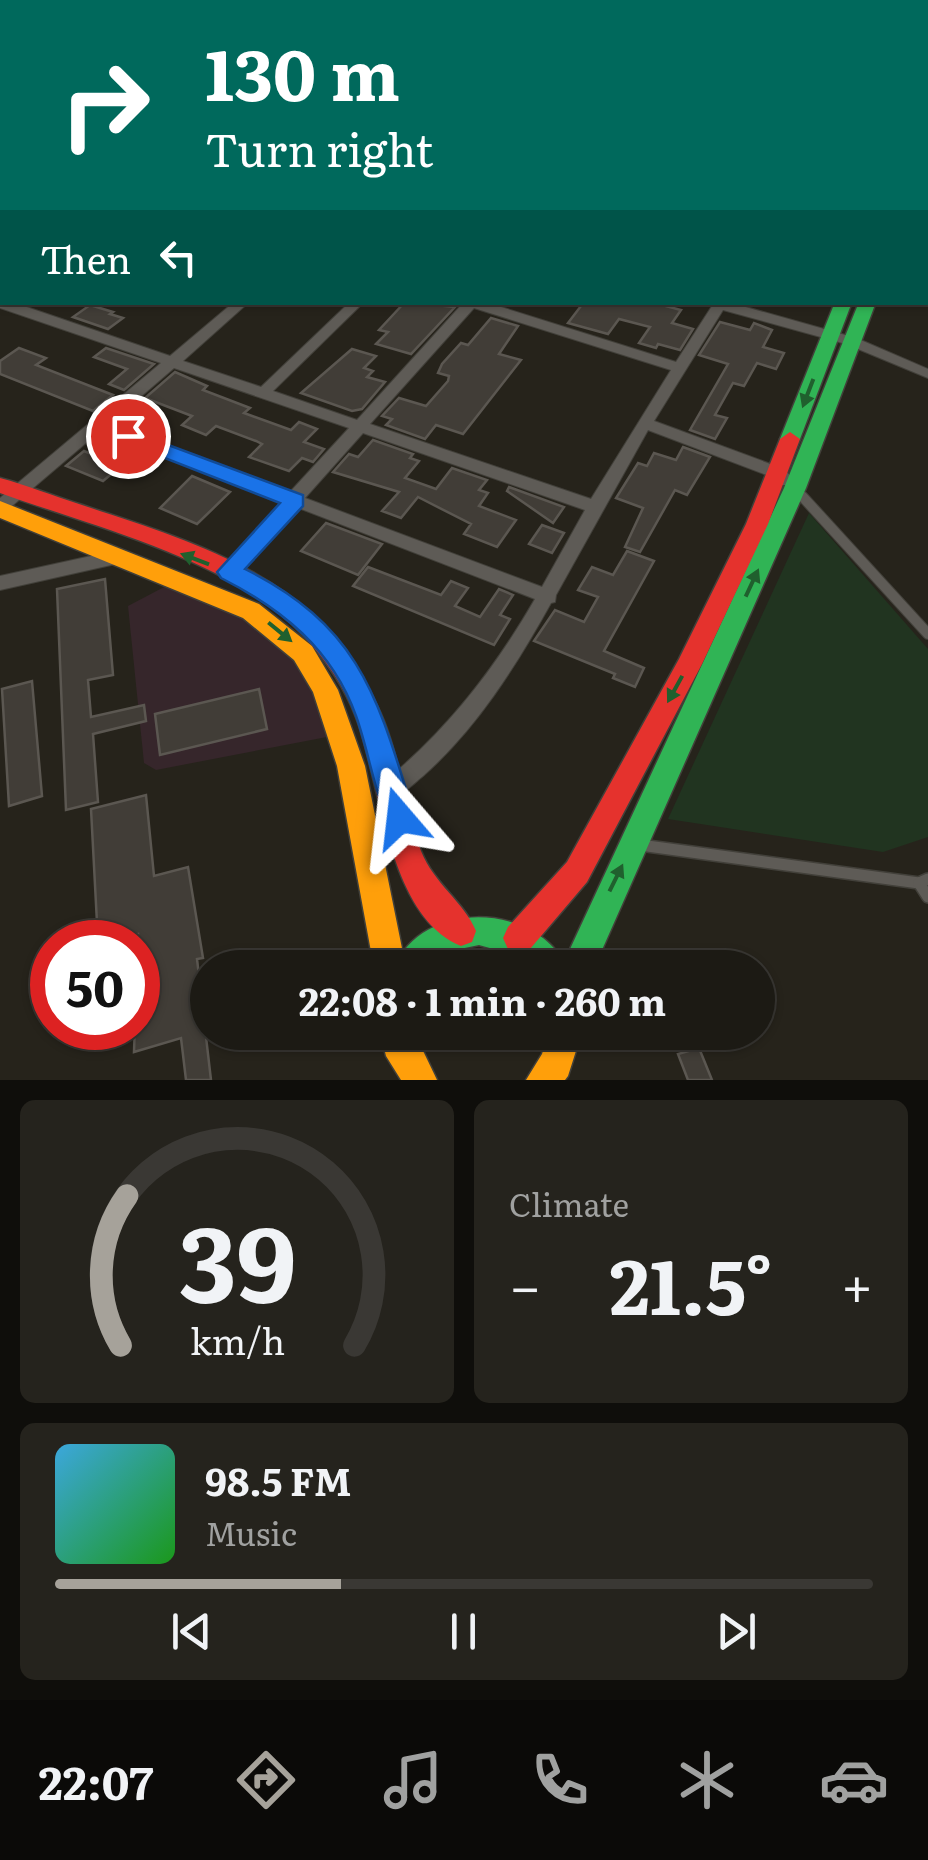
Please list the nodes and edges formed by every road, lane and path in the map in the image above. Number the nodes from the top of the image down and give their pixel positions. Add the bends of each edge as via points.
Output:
1 (6, 305) edge
2 (240, 305) edge
3 (355, 305) edge
4 (470, 305) edge
5 (478, 305) edge
6 (716, 305) edge
7 (724, 305) edge
8 (844, 305) edge
9 (866, 305) edge
10 (841, 338) junction
11 (170, 362) junction
12 (679, 368) junction
13 (928, 374) edge
14 (262, 394) junction
15 (646, 423) junction
16 (95, 424) junction
17 (358, 427) junction
18 (787, 481) junction
19 (4, 498) edge
20 (295, 501) junction
21 (595, 507) junction
22 (114, 558) junction
23 (239, 576) junction
24 (0, 583) edge
25 (548, 597) junction
26 (233, 602) junction
27 (928, 634) edge
28 (392, 790) junction
29 (632, 844) junction
30 (923, 881) edge
31 (928, 897) edge
32 (461, 930) junction
33 (519, 938) junction
34 (388, 950) edge
35 (425, 950) edge
36 (532, 950) edge
37 (586, 950) edge
38 (399, 1050) edge
39 (404, 1050) edge
40 (560, 1050) edge
41 (551, 1075) edge
42 (403, 1080) edge
43 (420, 1080) edge

1 - 11 street
2 - 11 street
3 - 14 street
4 - 17 street
5 - 12 street
6 - 12 street
7 - 10 street
8 - 10 main road
9 - 10 main road
10 - 13 street
10 - 18 main road
11 - 14 street
11 - 16 street
12 - 15 street
14 - 17 street
15 - 18 street
15 - 21 street
16 - 19 street
16 - 20 street
17 - 20 street
17 - 21 street
18 - 27 lane
29 -> 18 main road
18 -> 33 main road via 577,872
19 - 22 main road
23 -> 19 main road
20 - 23 street
20 - 25 street
21 - 25 street
22 - 24 street
22 - 26 main road
23 - 26 main road
23 - 28 main road via 281,598 336,650 369,714
25 - 28 street via 472,714
26 -> 34 main road via 285,634 323,686 380,895
28 - 32 main road via 425,889
29 - 30 lane
37 -> 29 main road
30 - 31 lane
32 - 33 main road
32 - 35 main road
33 - 36 main road
38 - 42 main road
39 - 43 main road
40 - 41 main road

